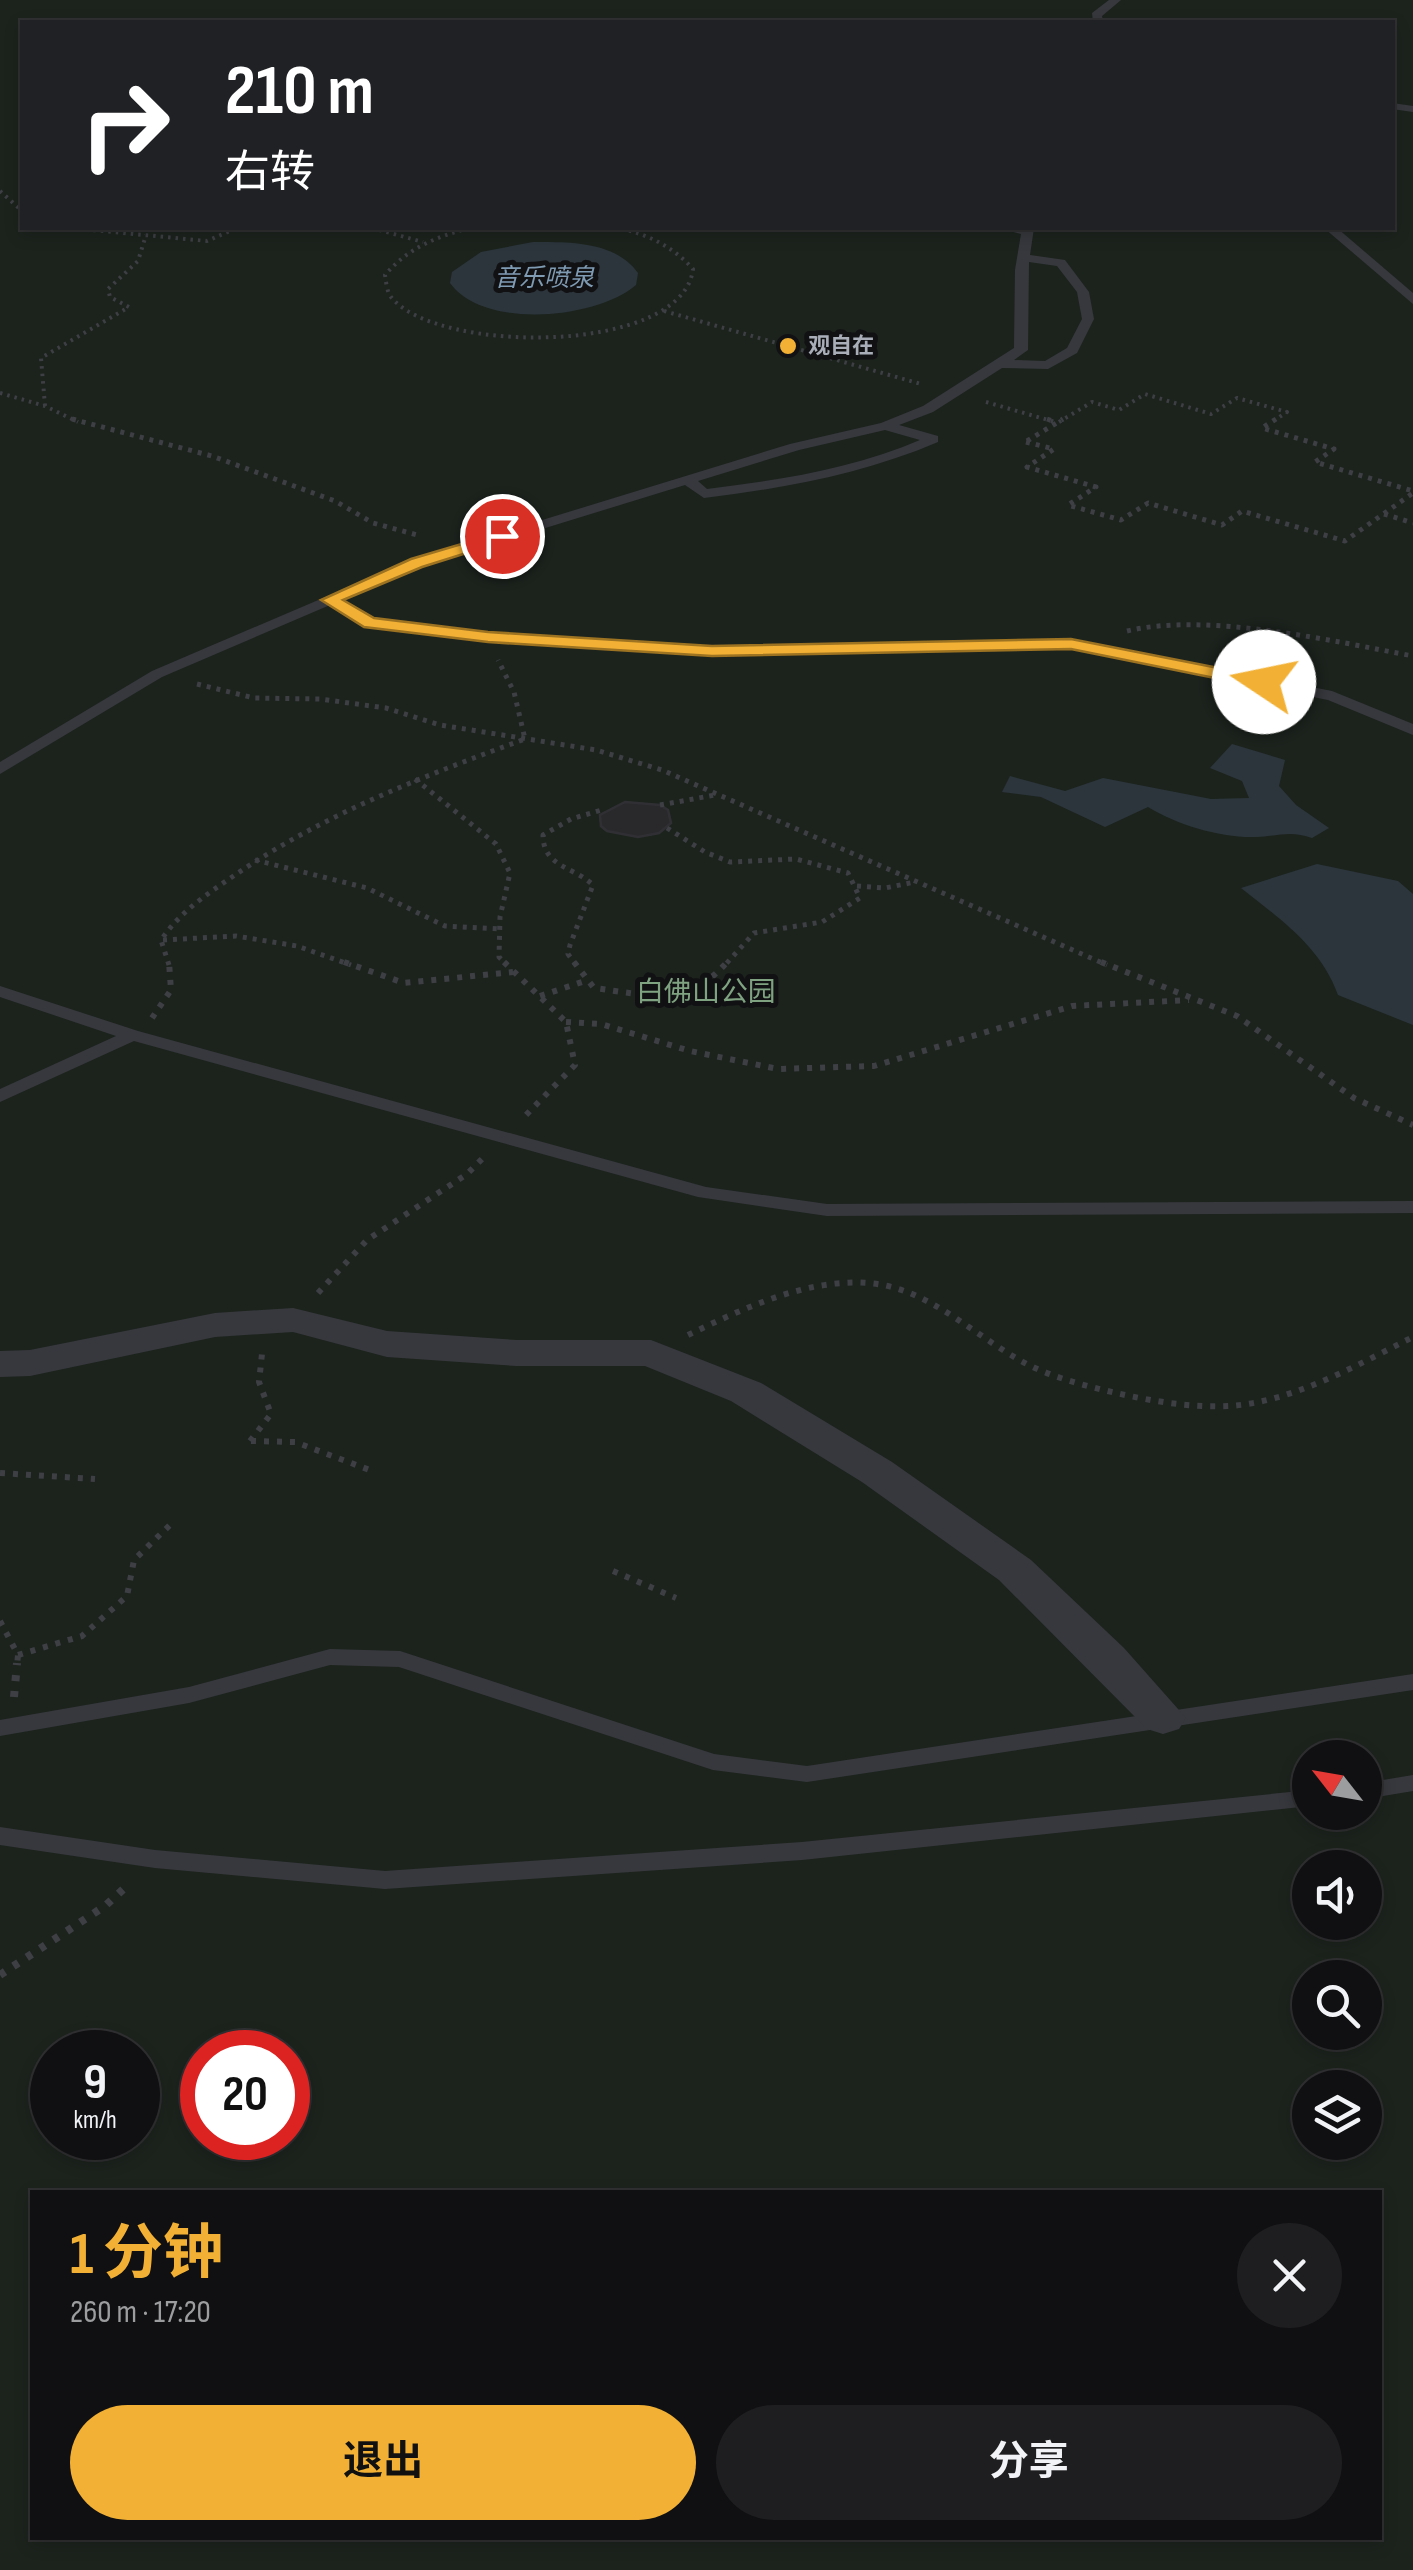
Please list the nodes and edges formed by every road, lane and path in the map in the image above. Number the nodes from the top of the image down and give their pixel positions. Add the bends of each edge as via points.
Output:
1 (1116, 0) edge
2 (1097, 20) edge
3 (0, 191) edge
4 (20, 208) edge
5 (92, 230) edge
6 (232, 230) edge
7 (379, 230) edge
8 (462, 230) edge
9 (626, 230) edge
10 (1027, 230) edge
11 (1332, 230) edge
12 (146, 235) junction
13 (422, 242) junction
14 (1023, 258) junction
15 (1413, 300) edge
16 (663, 311) junction
17 (1003, 364) junction
18 (0, 393) edge
19 (955, 394) junction
20 (45, 406) junction
21 (1058, 422) junction
22 (886, 426) junction
23 (686, 479) junction
24 (1413, 492) edge
25 (1383, 514) junction
26 (1413, 522) edge
27 (466, 548) junction
28 (330, 600) junction
29 (488, 637) junction
30 (1096, 648) junction
31 (1413, 656) edge
32 (157, 674) junction
33 (1413, 730) edge
34 (525, 738) junction
35 (0, 770) edge
36 (414, 779) junction
37 (716, 794) junction
38 (660, 805) dead end
39 (605, 809) dead end
40 (667, 828) dead end
41 (254, 860) junction
42 (915, 882) junction
43 (857, 886) junction
44 (500, 929) junction
45 (161, 940) junction
46 (514, 972) junction
47 (586, 981) junction
48 (0, 991) edge
49 (540, 996) junction
50 (1195, 1000) junction
51 (566, 1022) junction
52 (132, 1035) junction
53 (0, 1096) edge
54 (1413, 1126) edge
55 (503, 1137) junction
56 (1413, 1207) edge
57 (293, 1320) junction
58 (1413, 1336) edge
59 (651, 1353) junction
60 (0, 1364) edge
61 (375, 1472) dead end
62 (0, 1473) edge
63 (95, 1479) dead end
64 (174, 1521) dead end
65 (614, 1571) dead end
66 (676, 1598) dead end
67 (0, 1620) edge
68 (18, 1655) junction
69 (1413, 1682) edge
70 (1163, 1718) junction
71 (6, 1728) edge
72 (1413, 1783) edge
73 (1382, 1788) edge
74 (1292, 1800) edge
75 (0, 1836) edge
76 (155, 1859) junction
77 (0, 1976) edge

1 - 2 lane
3 - 4 path
5 - 12 path
6 - 12 path via 207,241
7 - 13 path
8 - 13 path
9 - 16 path via 678,250 693,268 691,288
10 - 14 lane
11 - 15 lane
12 - 20 path via 138,262 108,289 128,308 41,358
13 - 16 path via 399,256 386,275 388,294 408,312 443,326 542,338 593,333
14 - 17 lane via 1022,350
14 - 17 lane via 1060,263 1083,292 1088,319 1072,350 1048,365
16 - 19 path
17 - 19 lane
18 - 20 path
19 - 21 path
19 - 22 lane
20 - 27 path via 80,423 113,426 212,456 335,501 373,524
21 - 24 path via 1092,402 1118,410 1145,394 1212,414 1237,398 1287,412 1262,428 1334,449 1315,462
21 - 25 path via 1026,442 1054,450 1027,466 1096,487 1068,505 1121,520 1148,502 1222,524 1242,510 1345,541
22 - 23 lane
22 - 23 lane via 934,439 892,458 756,487 704,494
23 - 27 lane
24 - 25 path
25 - 26 path
27 - 28 lane
28 - 29 lane via 370,623
28 - 32 lane
29 - 30 lane via 712,651
29 - 34 path via 514,692
30 - 31 path via 1138,626 1180,626
30 - 33 lane via 1332,696
32 - 34 path via 254,698 386,708
32 - 35 lane
34 - 36 path
34 - 37 path via 596,750
36 - 41 path
36 - 44 path via 496,844 510,873
37 - 38 path
37 - 42 path
39 - 47 path via 543,835 550,861 593,885 570,933 568,954
40 - 43 path via 730,862 824,864 848,872
41 - 44 path via 367,888 445,926
41 - 45 path via 174,918
42 - 43 path
42 - 50 path
43 - 47 path via 860,898 839,917 815,927 754,933 707,985 665,997 594,988
44 - 46 path via 499,957
45 - 46 path via 236,936 297,946 404,982
45 - 52 path via 174,974 168,1002
46 - 49 path
47 - 49 path
48 - 52 lane
49 - 51 path
50 - 51 path via 1072,1006 874,1066 778,1068 601,1024
50 - 54 path via 1237,1016 1354,1098
51 - 55 path via 574,1065
52 - 53 lane
52 - 55 lane
55 - 56 lane via 704,1193 827,1210
55 - 57 path via 467,1174 367,1240
57 - 59 street via 387,1344
57 - 60 street via 216,1325
57 - 61 path via 259,1357 258,1382 270,1414 250,1441 295,1442
58 - 59 path via 1248,1405 1173,1404 1092,1390 1022,1362 926,1298 869,1282 812,1289 727,1315
59 - 70 street via 759,1400 878,1472 1028,1582
62 - 63 path
64 - 68 path via 134,1560 127,1596 82,1636
65 - 66 path
67 - 68 path
68 - 71 path
69 - 70 lane
70 - 71 lane via 806,1774 713,1762 400,1659 330,1657 189,1695
72 - 73 lane
74 - 76 lane via 802,1851 385,1880
75 - 76 lane
76 - 77 path via 106,1906

